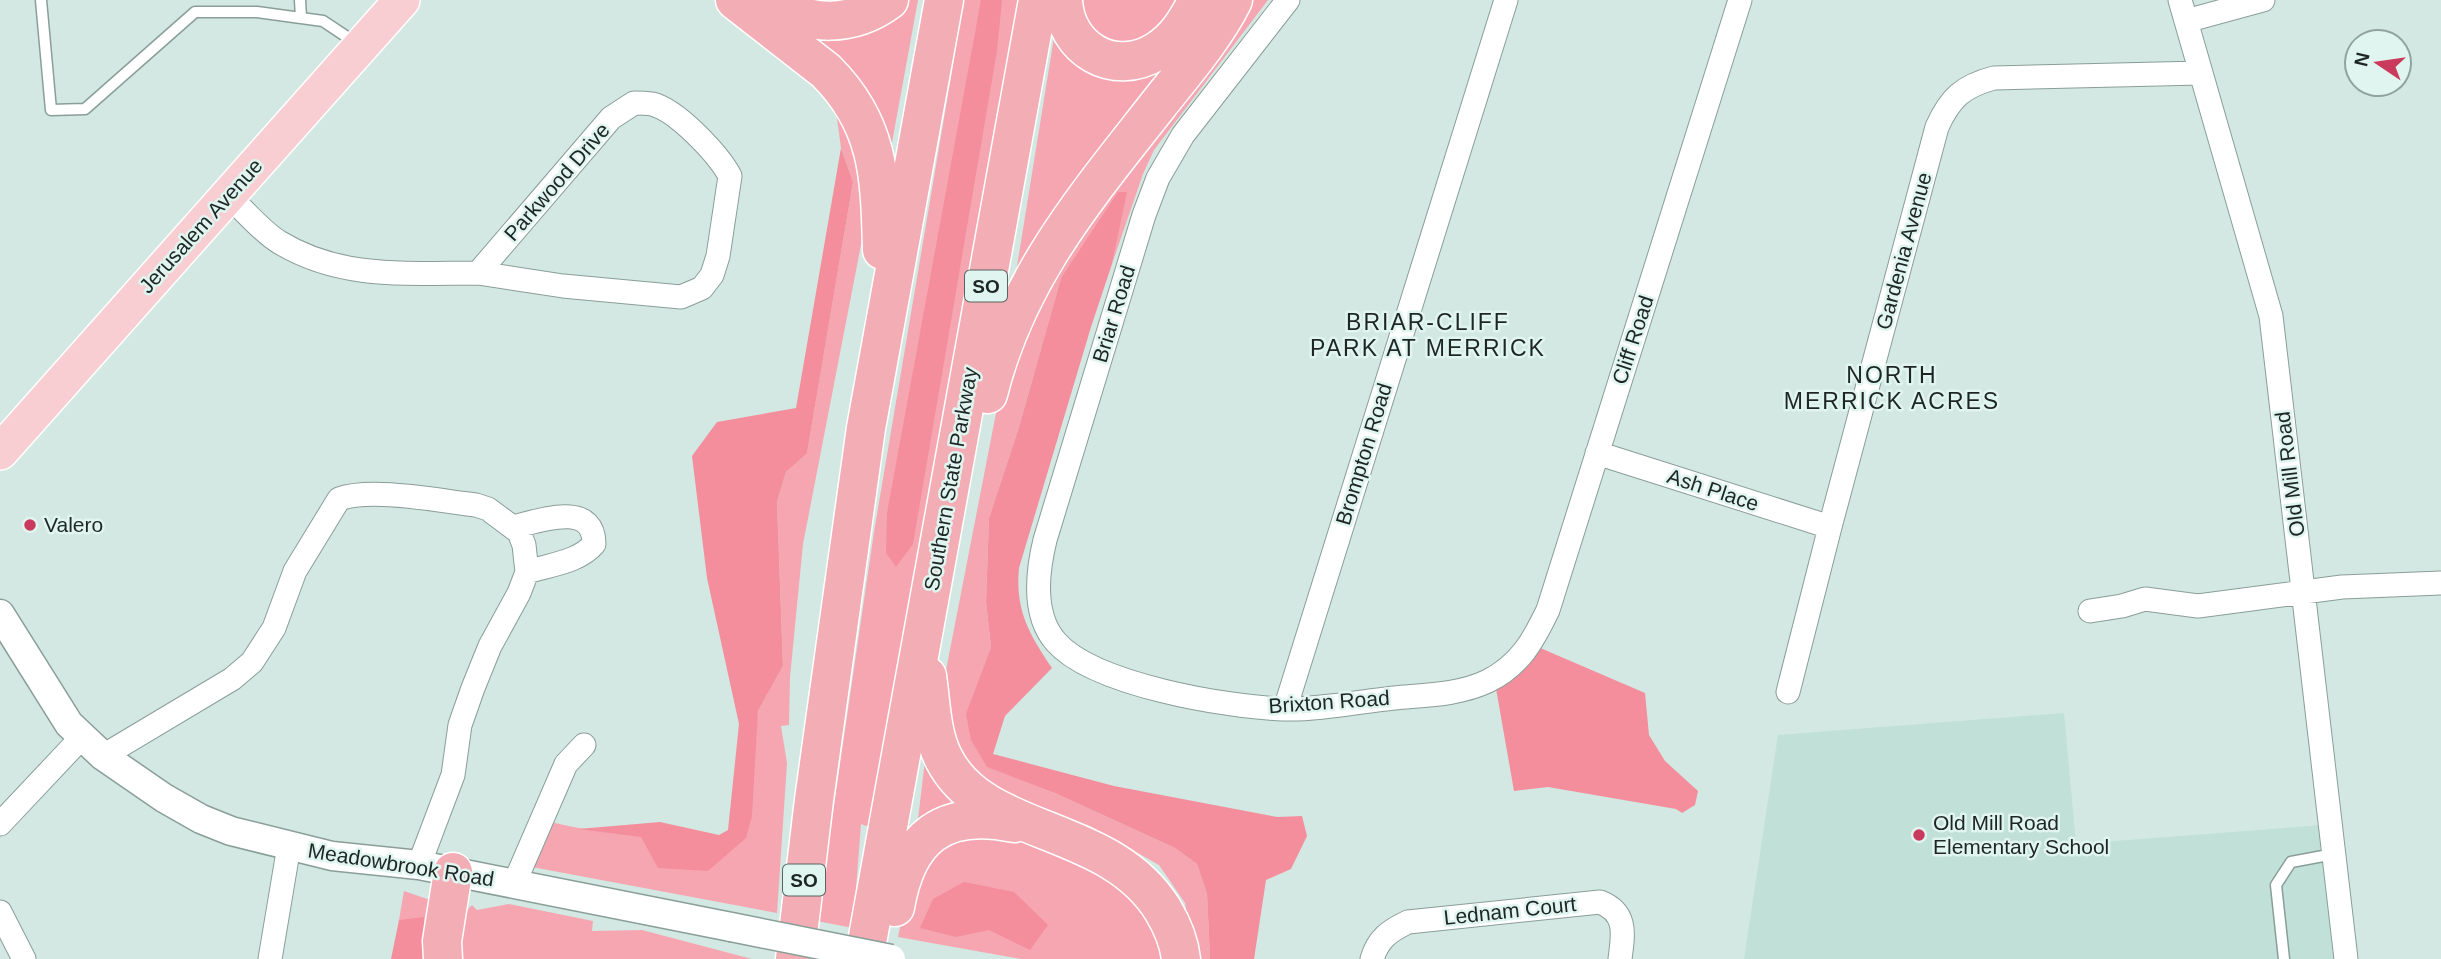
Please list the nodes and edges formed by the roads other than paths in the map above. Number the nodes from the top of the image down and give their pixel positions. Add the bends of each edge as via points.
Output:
1 (41, 0) edge
2 (300, 0) edge
3 (402, 0) edge
4 (735, 0) edge
5 (772, 0) edge
6 (889, 0) edge
7 (944, 0) edge
8 (1038, 0) edge
9 (1063, 0) edge
10 (1198, 0) edge
11 (1233, 0) edge
12 (1288, 0) edge
13 (1506, 0) edge
14 (1740, 0) edge
15 (2263, 0) edge
16 (2183, 10) edge
17 (301, 18) junction
18 (361, 47) junction
19 (2201, 72) junction
20 (228, 195) junction
21 (478, 273) junction
22 (883, 328) junction
23 (0, 452) edge
24 (1597, 453) junction
25 (513, 527) junction
26 (1830, 527) junction
27 (527, 572) junction
28 (934, 573) junction
29 (2441, 583) edge
30 (2304, 593) junction
31 (2090, 611) dead end
32 (3, 626) edge
33 (922, 639) junction
34 (1072, 655) joint
35 (1507, 670) joint
36 (1788, 692) dead end
37 (1285, 709) junction
38 (82, 737) junction
39 (584, 745) dead end
40 (103, 756) junction
41 (0, 824) edge
42 (1047, 830) junction
43 (289, 846) junction
44 (2334, 854) junction
45 (436, 869) junction
46 (514, 884) junction
47 (0, 912) edge
48 (24, 959) edge
49 (270, 959) edge
50 (443, 959) edge
51 (795, 959) edge
52 (864, 959) edge
53 (888, 959) edge
54 (1181, 959) edge
55 (1372, 959) edge
56 (1620, 959) edge
57 (2284, 959) edge
58 (2346, 959) edge

1 - 17 lane via 51,110 85,109 195,12 257,12
2 - 17 lane
3 - 18 main road, Jerusalem Avenue
4 - 22 highway via 826,71 849,96 867,129 879,175
5 - 6 highway via 798,15 823,21 859,16
7 - 22 highway, SO
8 - 28 highway, Southern State Parkway / SO
9 - 10 highway via 1067,26 1084,47 1100,57 1128,61 1148,56 1166,44
11 - 28 highway via 1065,226 1029,286 1003,345 972,472
12 - 34 street, Briar Road via 1183,135 1158,178 1144,215 1039,566 1043,618 1056,642
13 - 37 street, Brompton Road
14 - 24 street, Cliff Road
15 - 16 street
16 - 19 street, Old Mill Road
17 - 18 lane via 323,22
18 - 20 main road, Jerusalem Avenue
19 - 26 street, Gardenia Avenue via 1994,78 1975,83 1946,107
19 - 30 street, Old Mill Road via 2271,316
20 - 21 street, Parkwood Drive via 278,241 352,271
20 - 23 main road, Jerusalem Avenue
21 - 21 street, Parkwood Drive via 681,297 702,288 712,275 730,176 701,140 667,111 634,103 611,118
22 - 51 highway, SO
24 - 26 street, Ash Place
24 - 35 street, Cliff Road via 1548,610 1531,644
25 - 27 street via 524,545
25 - 27 street via 573,517 583,518 592,529 594,544 588,551
25 - 40 street via 476,505 380,495 339,499 296,571 274,628 252,662 232,679
26 - 36 street, Gardenia Avenue
27 - 45 street via 490,646 460,725
28 - 33 highway, Southern State Parkway / SO
29 - 30 street
30 - 31 street via 2198,606 2145,599
30 - 44 street, Old Mill Road
32 - 38 street, Meadowbrook Road
33 - 42 highway via 936,736 953,774 988,804
33 - 52 highway, Southern State Parkway / SO
34 - 37 street, Brixton Road via 1130,682 1228,705
35 - 37 street, Brixton Road via 1453,692
38 - 40 street, Meadowbrook Road
38 - 41 street
39 - 46 street via 566,764
40 - 43 street, Meadowbrook Road via 201,819
42 - 53 highway via 972,818 947,824 929,836 903,872
42 - 54 highway via 1102,853 1143,882 1169,920
43 - 45 street, Meadowbrook Road
43 - 49 street
44 - 57 lane via 2291,862 2276,885
44 - 58 street, Old Mill Road
45 - 46 street, Meadowbrook Road
45 - 50 highway
46 - 53 street, Meadowbrook Road, bridge
47 - 48 street
55 - 56 street, Lednam Court via 1377,943 1408,922 1600,902 1620,919 1624,929

